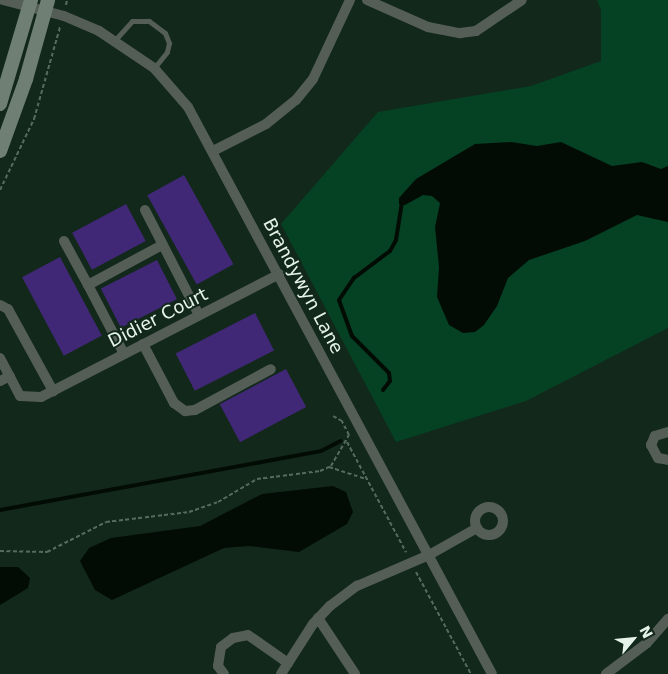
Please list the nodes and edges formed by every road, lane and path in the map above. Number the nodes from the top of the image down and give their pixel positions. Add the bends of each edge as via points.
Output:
1 (3, 0) edge
2 (67, 0) edge
3 (350, 0) edge
4 (368, 0) edge
5 (522, 0) edge
6 (30, 4) edge
7 (47, 5) edge
8 (64, 16) junction
9 (115, 40) junction
10 (154, 68) junction
11 (0, 104) edge
12 (0, 151) edge
13 (213, 151) junction
14 (0, 190) edge
15 (144, 210) dead end
16 (64, 241) dead end
17 (162, 244) junction
18 (279, 274) junction
19 (88, 285) junction
20 (0, 305) edge
21 (199, 315) junction
22 (143, 344) junction
23 (124, 354) junction
24 (0, 358) edge
25 (271, 369) dead end
26 (10, 376) junction
27 (0, 381) edge
28 (53, 391) junction
29 (333, 416) dead end
30 (668, 432) edge
31 (668, 460) edge
32 (328, 467) junction
33 (367, 479) dead end
34 (477, 528) dead end
35 (0, 551) edge
36 (429, 555) junction
37 (318, 618) junction
38 (668, 619) edge
39 (288, 663) junction
40 (224, 674) edge
41 (280, 674) edge
42 (355, 674) edge
43 (492, 674) edge
44 (606, 674) edge

1 - 6 street, Brandywyn Lane
2 - 8 path
3 - 13 street via 313,79 296,100 266,124
4 - 5 street via 428,28 460,33 476,32
6 - 7 street, Brandywyn Lane
6 - 11 main road
7 - 8 street, Brandywyn Lane
7 - 12 main road
8 - 9 street, Brandywyn Lane
8 - 14 path via 34,119
9 - 10 street, Brandywyn Lane
9 - 10 lane via 132,21 149,21 165,33 169,43 167,52
10 - 13 street, Brandywyn Lane via 188,107
13 - 18 street, Brandywyn Lane
15 - 17 street
16 - 19 street
17 - 19 street
17 - 21 street
18 - 21 street, Didier Court
18 - 36 street, Brandywyn Lane
19 - 23 street
20 - 28 street via 8,309
21 - 22 street, Didier Court
22 - 23 street, Didier Court
22 - 25 street via 174,403 185,410 195,410
23 - 28 street, Didier Court
24 - 26 street, Didier Court
26 - 27 street
26 - 28 street, Didier Court via 20,396 31,399
29 - 32 path via 342,421 349,435
30 - 31 street via 655,436 651,445 658,458
32 - 33 path
32 - 35 path via 305,474 257,479 218,502 189,512 106,522 47,552
34 - 36 street
36 - 37 street via 357,586
36 - 43 street, Brandywyn Lane
37 - 39 street
37 - 42 street
38 - 44 street via 647,643
39 - 40 street via 248,635 233,638 220,647 218,666
39 - 41 street

